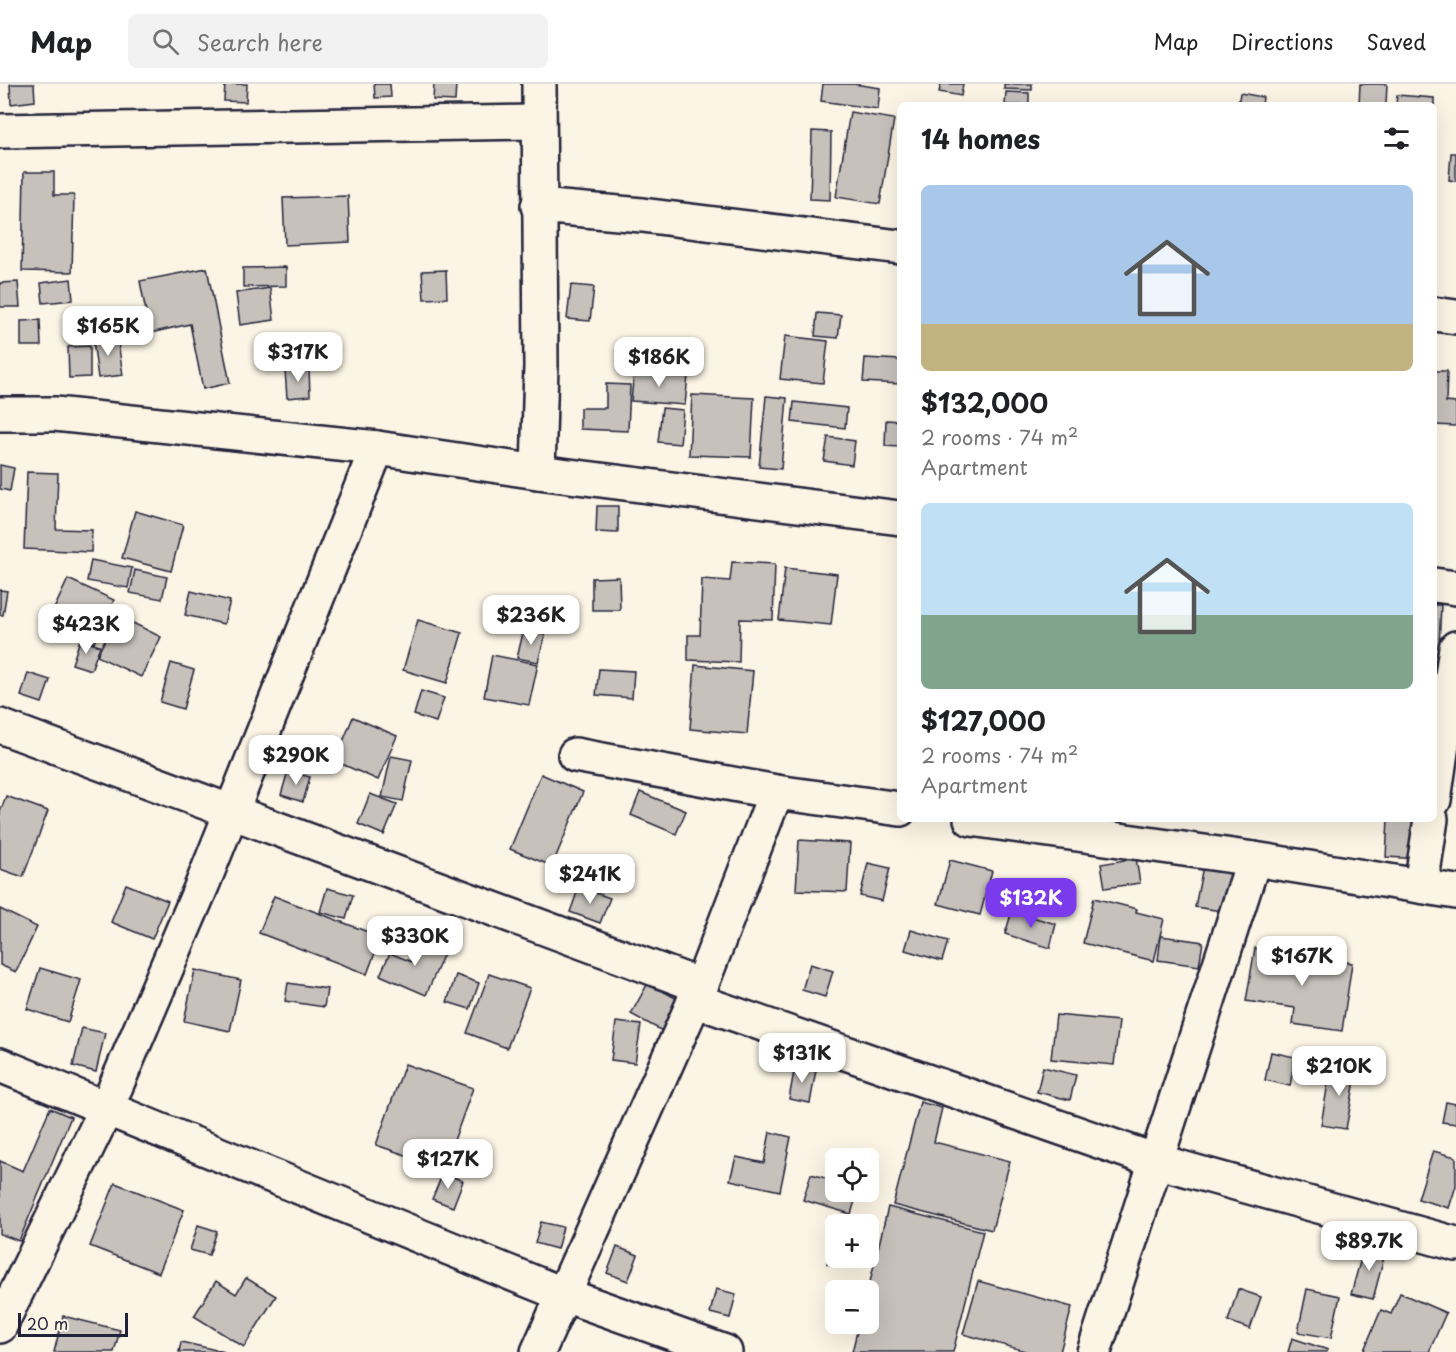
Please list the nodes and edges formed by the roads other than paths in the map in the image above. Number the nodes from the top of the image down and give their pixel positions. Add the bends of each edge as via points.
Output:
1 (539, 84) edge
2 (538, 122) junction
3 (0, 131) edge
4 (538, 206) junction
5 (897, 247) edge
6 (1437, 314) edge
7 (1456, 317) edge
8 (0, 414) edge
9 (377, 448) junction
10 (538, 472) junction
11 (897, 518) edge
12 (1437, 585) edge
13 (1456, 588) edge
14 (1456, 648) edge
15 (0, 726) edge
16 (575, 755) dead end
17 (1437, 779) edge
18 (776, 792) junction
19 (897, 809) edge
20 (231, 812) junction
21 (992, 822) edge
22 (1431, 822) edge
23 (1254, 859) junction
24 (1421, 886) junction
25 (1456, 892) edge
26 (698, 993) junction
27 (0, 1065) edge
28 (107, 1107) junction
29 (1156, 1161) junction
30 (1456, 1244) edge
31 (562, 1294) junction
32 (0, 1326) edge
33 (538, 1352) edge
34 (725, 1352) edge
35 (1094, 1352) edge

1 - 2 street
2 - 3 street
2 - 4 street
4 - 5 street via 642,214
4 - 10 street
6 - 7 street
8 - 9 street via 55,414
9 - 10 street
9 - 20 street
10 - 11 street
12 - 13 street
14 - 17 street
15 - 20 street
16 - 18 street
18 - 19 street
18 - 26 street
20 - 26 street
20 - 28 street
21 - 23 street
22 - 24 street
23 - 24 street
23 - 29 street
24 - 25 street
26 - 29 street
26 - 31 street
27 - 28 street
28 - 31 street
28 - 32 street
29 - 30 street
29 - 35 street
31 - 33 street
31 - 34 street

